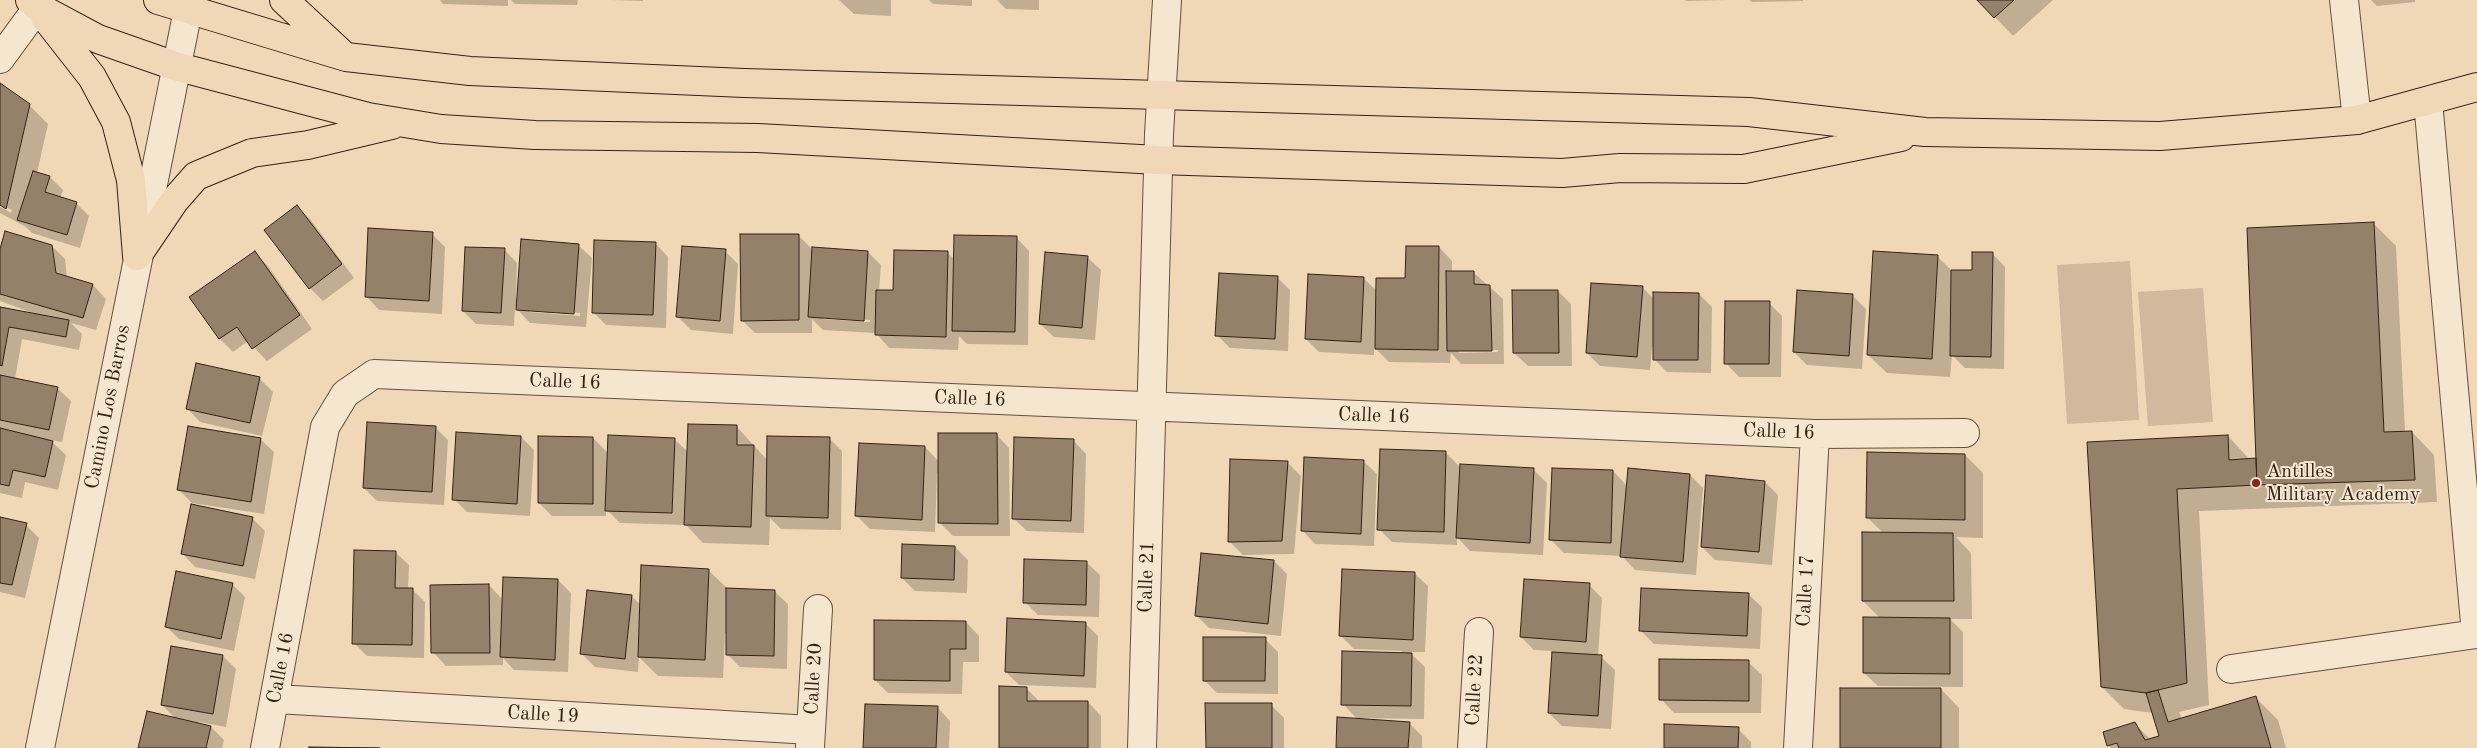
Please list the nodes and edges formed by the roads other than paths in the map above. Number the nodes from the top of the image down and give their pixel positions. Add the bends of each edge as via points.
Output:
1 (158, 0) edge
2 (284, 0) edge
3 (1166, 0) edge
4 (2344, 0) edge
5 (34, 4) edge
6 (189, 5) edge
7 (346, 57) junction
8 (0, 59) edge
9 (175, 66) junction
10 (2477, 87) edge
11 (1162, 95) junction
12 (2428, 101) junction
13 (2357, 120) junction
14 (403, 123) junction
15 (1925, 132) junction
16 (1158, 160) junction
17 (137, 256) junction
18 (1152, 406) junction
19 (1815, 434) junction
20 (1965, 434) dead end
21 (818, 609) dead end
22 (1478, 632) dead end
23 (2476, 636) edge
24 (2231, 669) dead end
25 (276, 699) junction
26 (810, 739) edge
27 (40, 748) edge
28 (265, 748) edge
29 (1142, 748) edge
30 (1472, 748) edge
31 (1798, 748) edge

1 - 6 main road
2 - 7 main road
3 - 11 street, Calle 21
4 - 13 street
5 - 8 street
5 - 9 main road via 98,39
5 - 17 main road via 92,77 116,122 131,180
6 - 7 main road
6 - 9 street, Camino Los Barros
7 - 11 main road via 470,71
9 - 14 main road
9 - 17 street, Camino Los Barros
10 - 12 main road
11 - 15 main road via 1749,112
11 - 16 street, Calle 21
12 - 13 main road
12 - 23 street
13 - 15 main road via 2160,136
14 - 16 main road via 441,129 535,135 758,138
14 - 17 main road via 308,145 252,153 196,176 175,200
15 - 16 main road via 1744,169 1620,168 1562,173
16 - 18 street, Calle 21
17 - 27 street, Camino Los Barros
18 - 19 street, Calle 16
18 - 25 street, Calle 16 via 374,374 345,394 325,427
18 - 29 street, Calle 21
19 - 20 street, Calle 16
19 - 31 street, Calle 17
21 - 26 street, Calle 20
22 - 30 street, Calle 22
23 - 24 street
25 - 26 street, Calle 19
25 - 28 street, Calle 16

